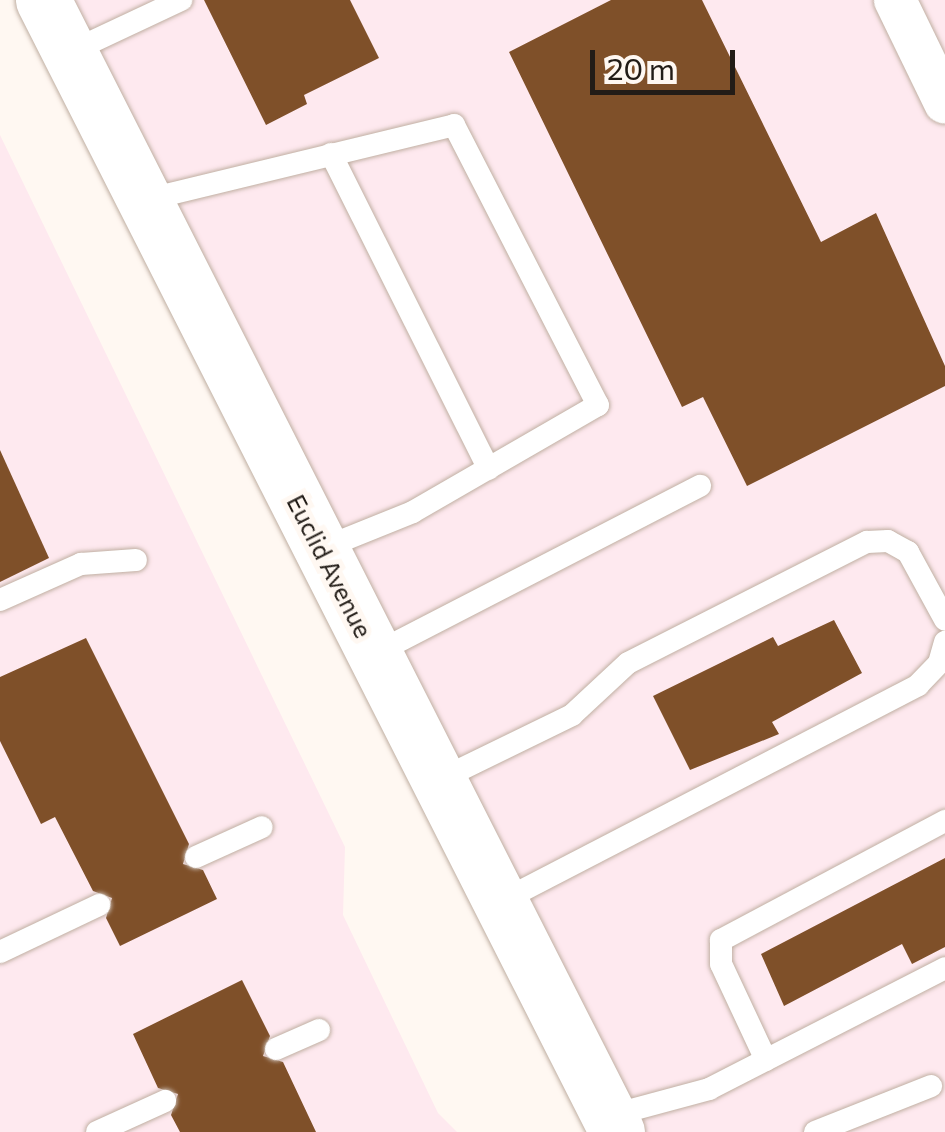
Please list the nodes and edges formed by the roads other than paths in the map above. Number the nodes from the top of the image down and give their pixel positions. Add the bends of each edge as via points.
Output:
1 (43, 0) edge
2 (182, 0) edge
3 (894, 0) edge
4 (70, 52) junction
5 (940, 81) edge
6 (330, 154) junction
7 (144, 200) junction
8 (489, 469) junction
9 (700, 486) dead end
10 (322, 549) junction
11 (136, 560) dead end
12 (0, 600) edge
13 (945, 620) edge
14 (945, 642) edge
15 (374, 654) junction
16 (439, 780) junction
17 (945, 821) edge
18 (262, 827) dead end
19 (196, 857) dead end
20 (500, 902) junction
21 (99, 904) dead end
22 (0, 952) edge
23 (945, 968) edge
24 (319, 1030) dead end
25 (276, 1049) dead end
26 (766, 1060) junction
27 (931, 1086) dead end
28 (165, 1101) dead end
29 (613, 1124) edge
30 (97, 1132) edge
31 (815, 1132) edge

1 - 4 main road, Euclid Avenue
2 - 4 lane
3 - 5 street
4 - 7 main road, Euclid Avenue
6 - 7 lane
6 - 8 lane
6 - 8 lane via 454,125 598,404
7 - 10 main road, Euclid Avenue
8 - 10 lane via 412,512
9 - 15 lane
10 - 15 main road, Euclid Avenue
11 - 12 lane via 81,564
13 - 16 lane via 908,552 888,540 867,542 628,663 572,715
14 - 20 lane via 939,663 918,685
15 - 16 main road, Euclid Avenue
16 - 20 main road, Euclid Avenue
17 - 26 lane via 721,940 721,964
18 - 19 lane
20 - 29 main road, Euclid Avenue
21 - 22 lane
23 - 26 lane
24 - 25 lane
26 - 29 lane
27 - 31 lane
28 - 30 lane

